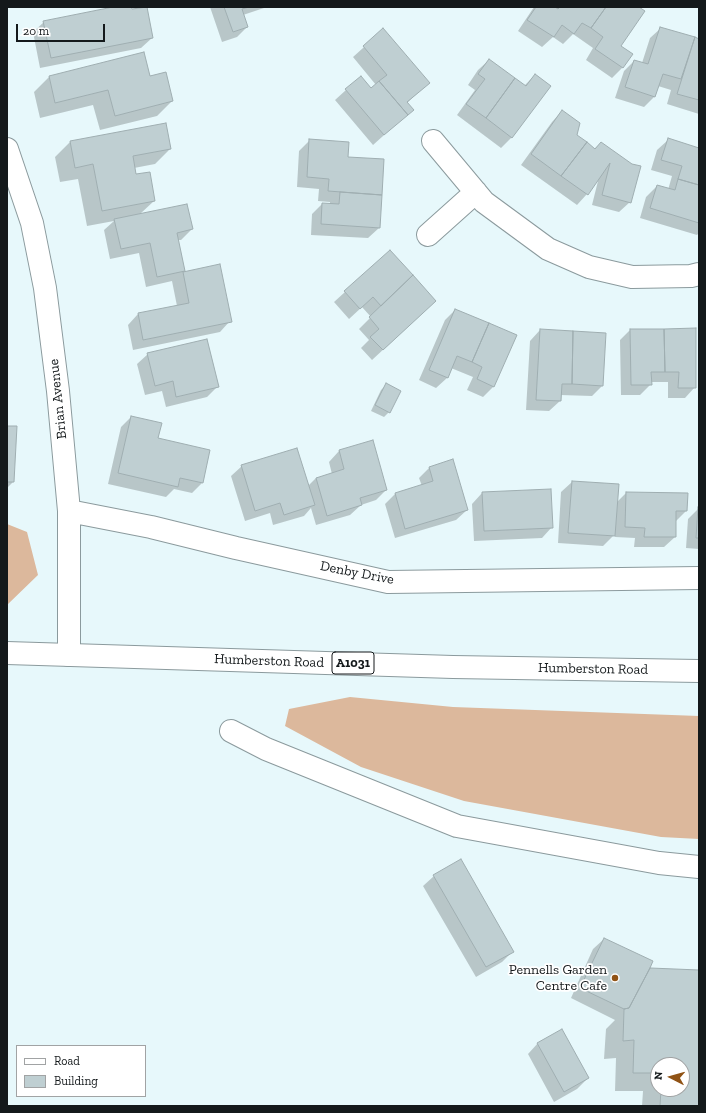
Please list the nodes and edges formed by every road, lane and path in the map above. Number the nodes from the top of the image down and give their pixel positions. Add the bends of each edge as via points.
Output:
1 (433, 141) dead end
2 (7, 149) edge
3 (476, 192) junction
4 (428, 235) dead end
5 (699, 274) edge
6 (69, 511) junction
7 (699, 578) edge
8 (7, 653) edge
9 (69, 655) junction
10 (699, 671) edge
11 (232, 731) dead end
12 (699, 867) edge

1 - 3 street
2 - 6 street, Brian Avenue via 32,223 46,288
3 - 4 street
3 - 5 street via 484,202 548,249 589,267 632,277
6 - 7 street, Denby Drive via 151,527 388,582
6 - 9 street, Brian Avenue
8 - 9 street, Humberston Road / A1031
9 - 10 street, Humberston Road / A1031
11 - 12 street via 266,749 457,826 659,863

